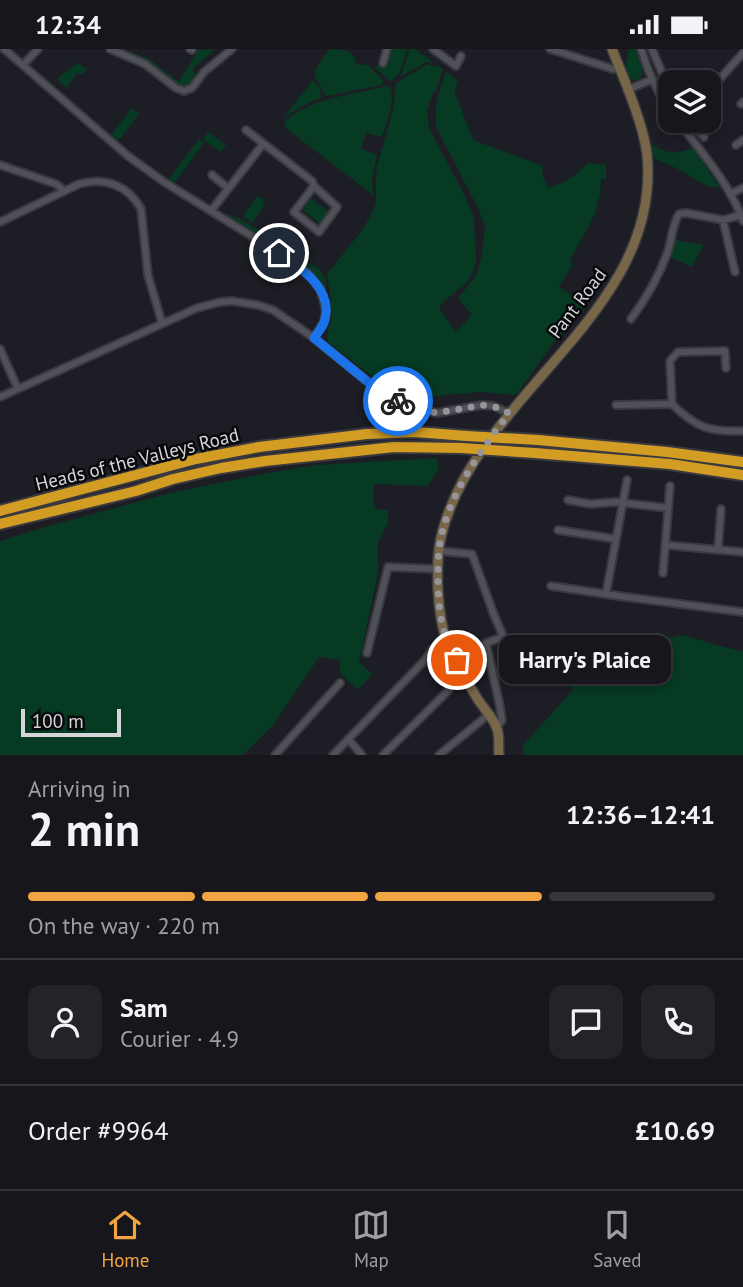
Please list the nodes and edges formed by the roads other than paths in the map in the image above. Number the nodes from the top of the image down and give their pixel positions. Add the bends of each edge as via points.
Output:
1 (4, 49) edge
2 (38, 49) edge
3 (110, 49) edge
4 (232, 49) edge
5 (387, 49) edge
6 (433, 49) edge
7 (550, 49) edge
8 (612, 49) edge
9 (640, 49) edge
10 (652, 49) edge
11 (743, 53) edge
12 (461, 56) dead end
13 (383, 62) dead end
14 (23, 65) junction
15 (620, 68) junction
16 (661, 70) edge
17 (721, 78) edge
18 (652, 80) junction
19 (627, 90) junction
20 (658, 93) edge
21 (246, 130) dead end
22 (688, 133) edge
23 (701, 133) edge
24 (704, 137) dead end
25 (263, 143) junction
26 (0, 165) edge
27 (212, 175) dead end
28 (314, 186) junction
29 (228, 188) junction
30 (743, 188) edge
31 (63, 192) junction
32 (730, 194) junction
33 (211, 211) junction
34 (742, 218) edge
35 (723, 220) junction
36 (0, 222) edge
37 (735, 272) dead end
38 (631, 319) dead end
39 (162, 323) junction
40 (314, 338) junction
41 (0, 349) edge
42 (726, 368) dead end
43 (18, 389) junction
44 (0, 397) edge
45 (672, 404) junction
46 (616, 405) dead end
47 (509, 413) junction
48 (743, 431) edge
49 (743, 462) edge
50 (743, 475) edge
51 (626, 480) dead end
52 (670, 486) dead end
53 (568, 500) dead end
54 (623, 503) junction
55 (668, 508) junction
56 (721, 509) dead end
57 (0, 511) edge
58 (0, 524) edge
59 (558, 530) dead end
60 (616, 539) junction
61 (665, 545) junction
62 (718, 549) junction
63 (439, 551) junction
64 (743, 552) edge
65 (438, 569) junction
66 (663, 573) dead end
67 (551, 586) dead end
68 (606, 594) junction
69 (743, 612) edge
70 (447, 640) junction
71 (432, 649) junction
72 (368, 653) dead end
73 (340, 683) dead end
74 (488, 715) junction
75 (497, 727) junction
76 (348, 739) junction
77 (444, 754) edge
78 (275, 755) edge
79 (333, 755) edge
80 (362, 755) edge
81 (383, 755) edge
82 (499, 755) edge

1 - 14 street
2 - 14 street
3 - 4 street via 145,64 184,91
5 - 13 street
6 - 12 street via 456,66
7 - 15 street
8 - 15 street, Pant Road
9 - 18 street
10 - 16 street
11 - 17 street
14 - 33 street via 128,156
15 - 19 street, Pant Road
18 - 19 street
18 - 20 street
19 - 47 street, Pant Road via 647,156 646,198 634,244 603,302
21 - 25 street
22 - 32 street
23 - 24 street
25 - 28 street
25 - 29 street
26 - 31 street via 56,184
27 - 29 street
28 - 28 street via 293,212 319,232 337,207
29 - 33 street
30 - 32 street
31 - 36 street
31 - 39 street via 89,181 104,181 120,185 136,201 143,218 148,275
32 - 34 street
33 - 40 street via 308,273 320,289 326,310
34 - 35 street
35 - 37 street
35 - 38 street via 679,214 666,258
39 - 40 street via 208,304 245,302 273,310
39 - 43 street
40 - 47 street via 384,395 415,408 437,413 482,405
41 - 43 street
42 - 45 street via 725,351 678,352 670,361
43 - 44 street
45 - 46 street
45 - 48 street via 697,425
47 - 63 street, Pant Road via 468,472 448,516
49 - 57 highway, Heads of the Valleys Road, bridge via 538,440 415,432 367,434 259,447 173,465
50 - 58 highway, Heads of the Valleys Road, bridge via 535,453 394,447 221,468
51 - 54 street
52 - 55 street
53 - 54 street
54 - 55 street
54 - 60 street
55 - 61 street
56 - 62 street
59 - 60 street
60 - 68 street
61 - 62 street
61 - 66 street
62 - 64 street
63 - 65 street, Pant Road
63 - 75 street via 472,554 503,636 486,643 502,720
65 - 70 street, Pant Road
65 - 72 street via 388,567
67 - 68 street
68 - 69 street
70 - 71 street
70 - 74 street, Pant Road
71 - 76 street
71 - 81 street via 449,690
73 - 78 street
74 - 75 street, Pant Road
74 - 77 street
75 - 82 street
76 - 79 street
76 - 80 street

